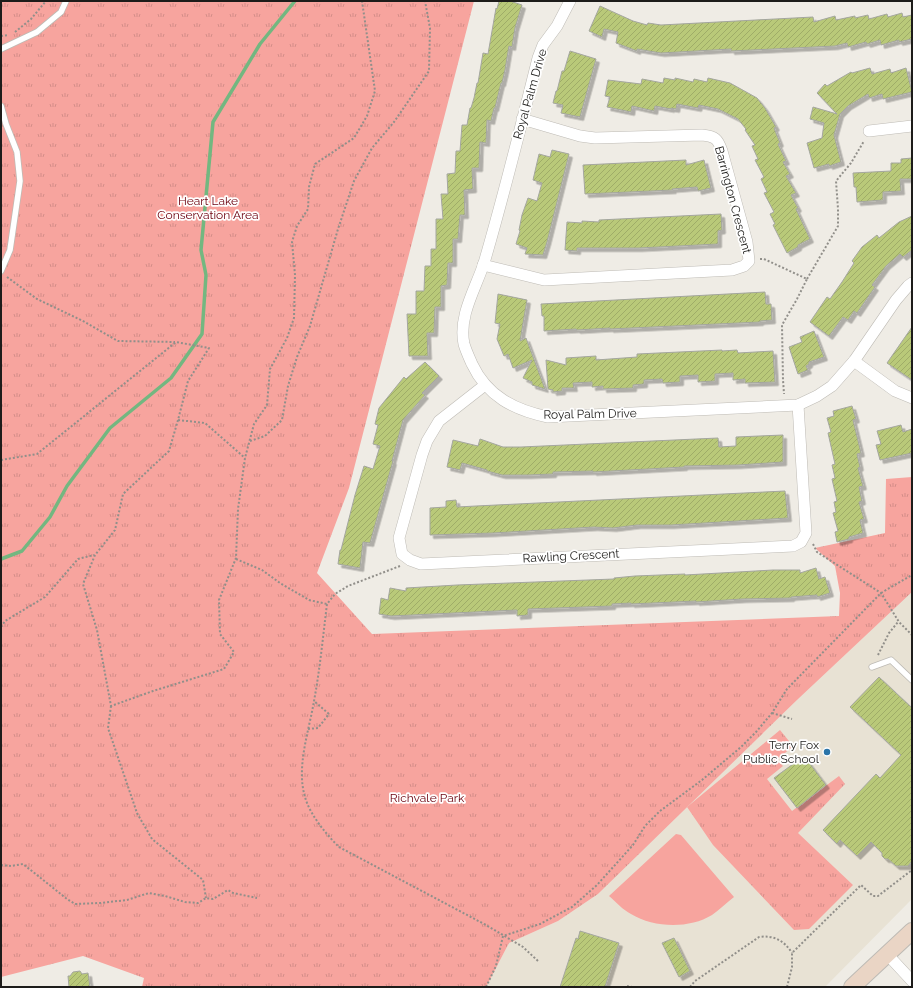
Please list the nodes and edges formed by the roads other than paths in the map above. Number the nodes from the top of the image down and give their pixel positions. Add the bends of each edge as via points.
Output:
1 (66, 1) edge
2 (570, 1) edge
3 (1, 49) edge
4 (1, 106) edge
5 (522, 119) junction
6 (912, 126) edge
7 (869, 131) road end
8 (483, 264) junction
9 (1, 272) edge
10 (912, 283) edge
11 (854, 361) junction
12 (485, 385) junction
13 (912, 398) edge
14 (798, 404) junction
15 (872, 667) road end
16 (912, 680) edge
17 (912, 931) edge
18 (887, 954) junction
19 (912, 981) edge
20 (852, 987) edge

1 - 3 lane via 61,12 37,32
2 - 5 street, Royal Palm Drive via 543,45
4 - 9 lane via 17,152 20,181 10,250
5 - 8 street, Royal Palm Drive
5 - 8 street, Barrington Crescent via 595,138 711,136 718,141 722,151 747,242 749,261 744,266 732,270 544,280
6 - 7 street
8 - 12 street, Royal Palm Drive via 466,308 464,343
10 - 11 street, Royal Palm Drive via 896,300
11 - 13 street via 895,391
11 - 14 street, Royal Palm Drive via 832,386
12 - 14 street, Royal Palm Drive via 496,396 517,408 548,417
12 - 14 street, Rawling Crescent via 439,421 427,441 400,538 402,554 410,560 421,564 793,546 801,542 806,533
15 - 16 lane via 891,660
17 - 18 street
18 - 19 street
18 - 20 street

